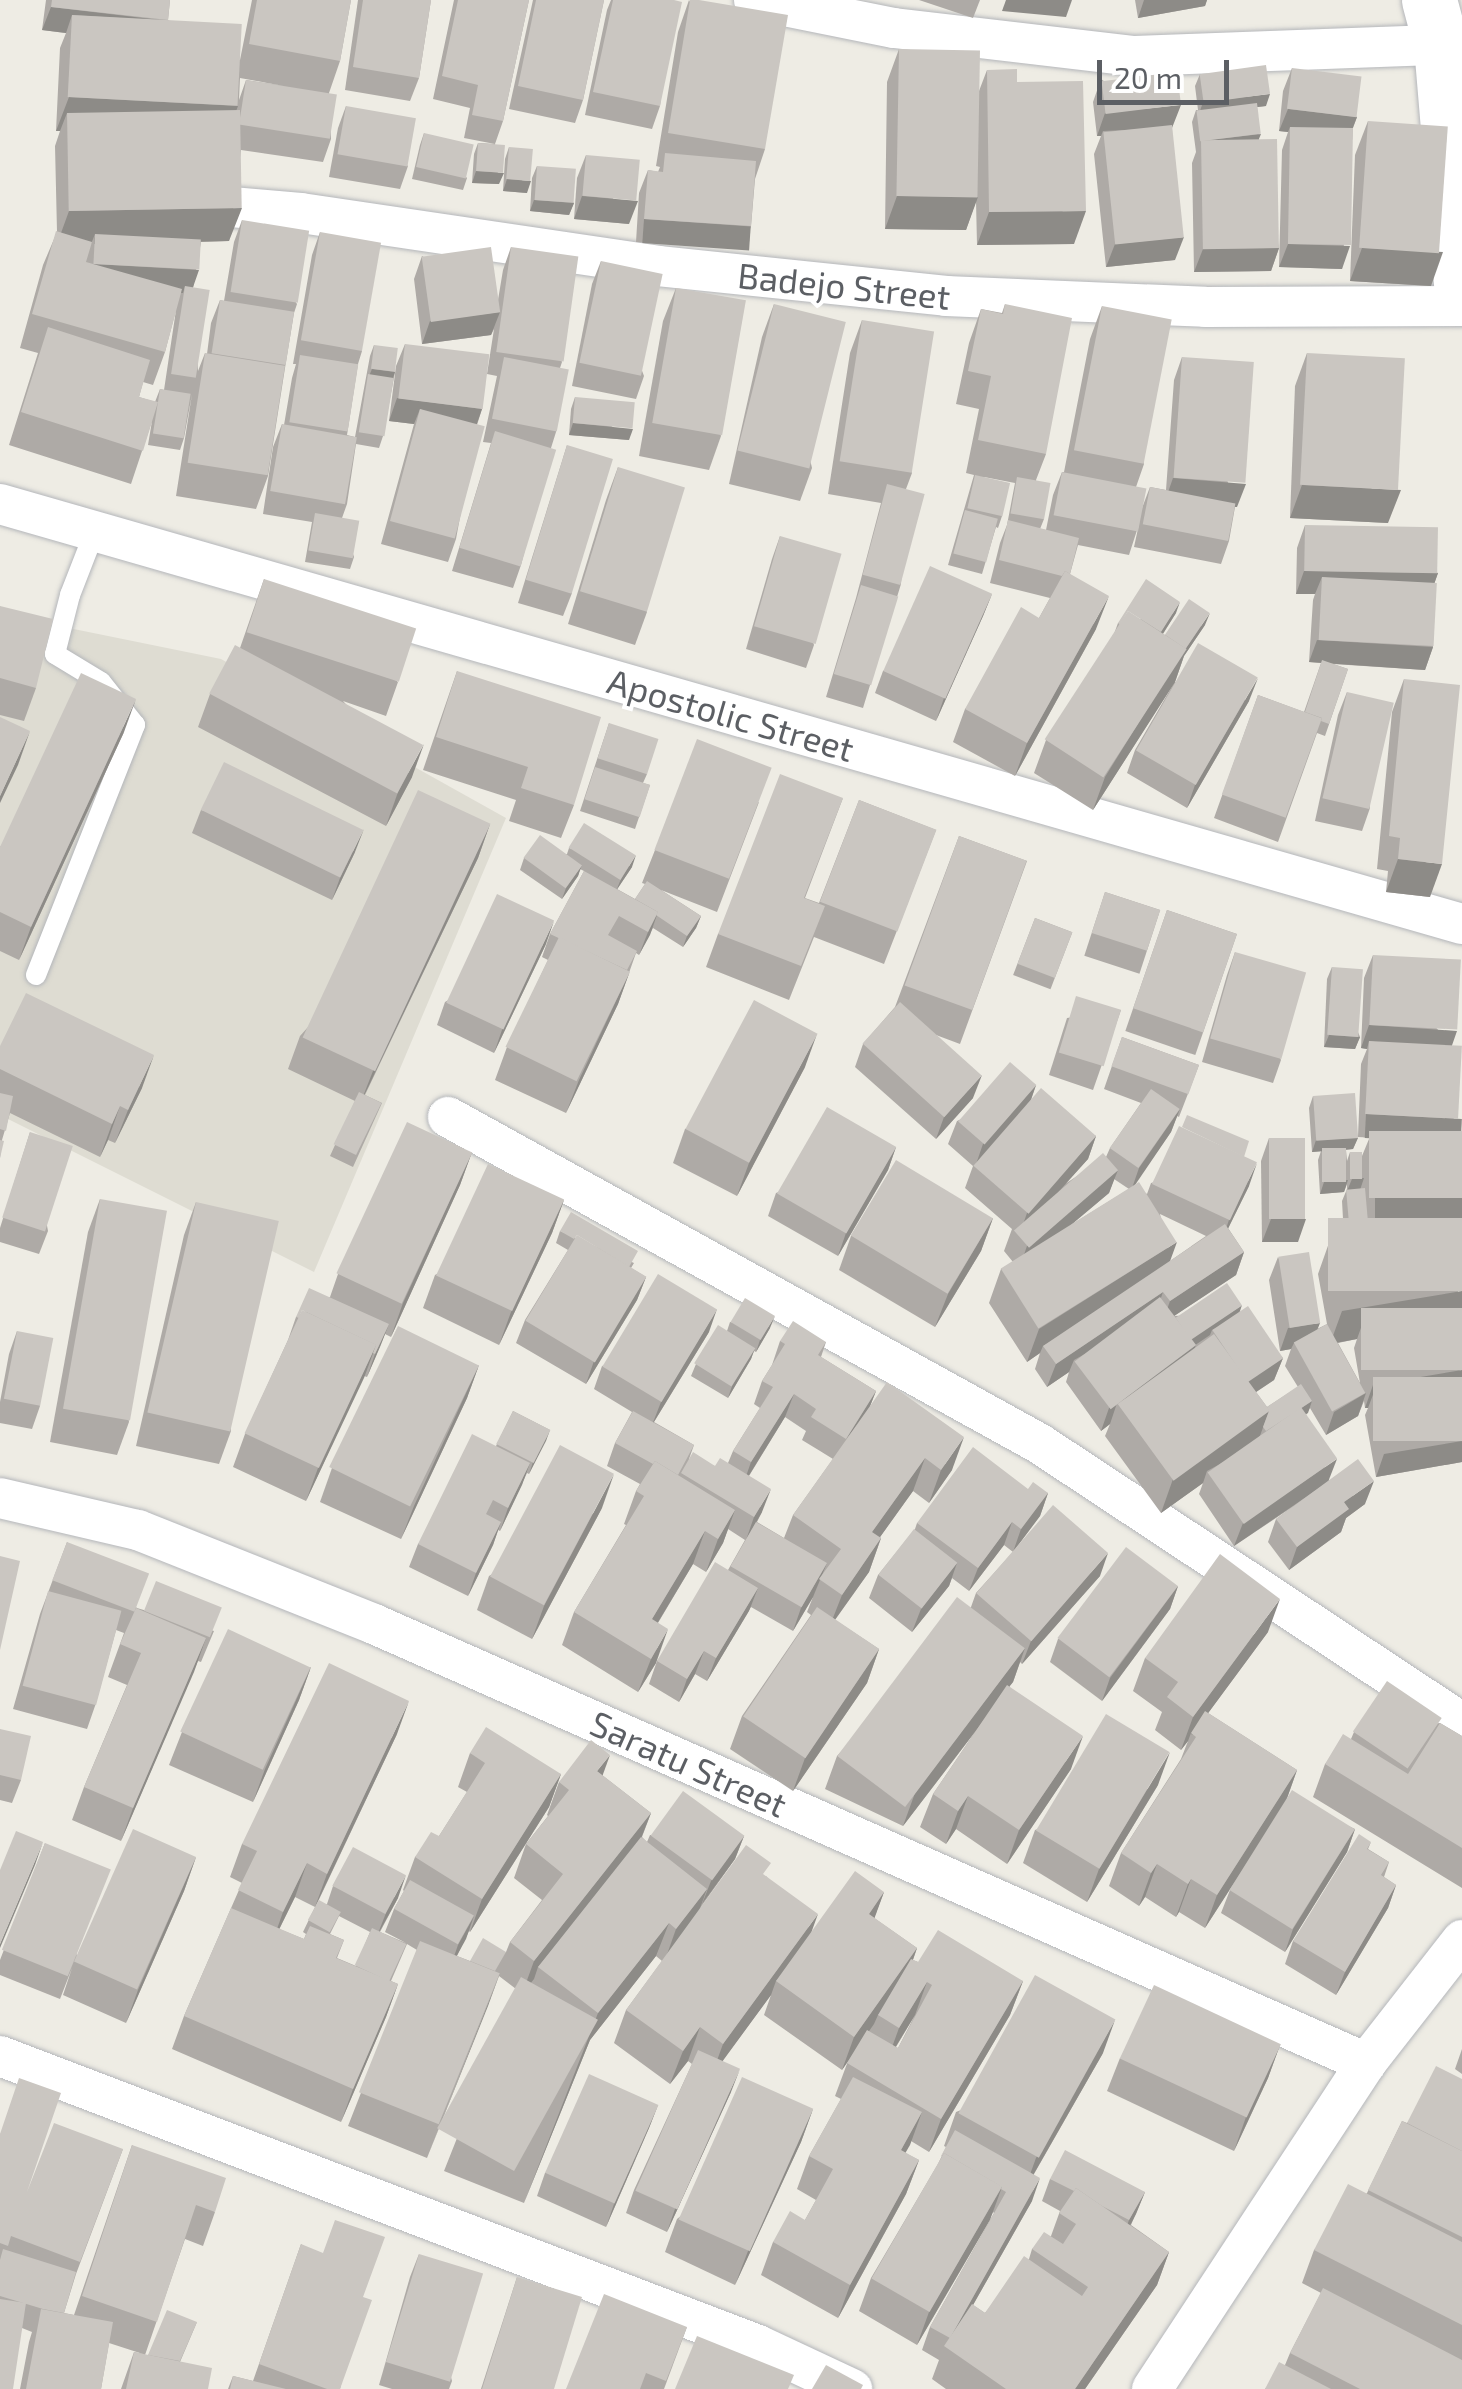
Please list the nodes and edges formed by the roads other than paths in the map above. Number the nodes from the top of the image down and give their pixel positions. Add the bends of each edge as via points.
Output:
1 (754, 0) edge
2 (1435, 23) edge
3 (231, 207) edge
4 (1462, 296) edge
5 (1462, 306) edge
6 (0, 504) edge
7 (95, 531) junction
8 (1462, 924) edge
9 (36, 974) dead end
10 (448, 1117) dead end
11 (0, 1498) edge
12 (1462, 1723) edge
13 (1462, 1940) edge
14 (0, 2056) edge
15 (1366, 2063) junction
16 (852, 2389) edge
17 (1152, 2389) edge

1 - 2 street via 894,28 1134,56
2 - 4 main road
3 - 5 street, Badejo Street via 658,266 946,296 1205,307
6 - 7 street, Apostolic Street
7 - 8 street, Apostolic Street
7 - 9 lane via 56,654 101,682 135,725
10 - 12 street via 1040,1444
11 - 15 street, Saratu Street via 138,1530 374,1624
13 - 15 street
14 - 16 street via 758,2345
15 - 17 street

